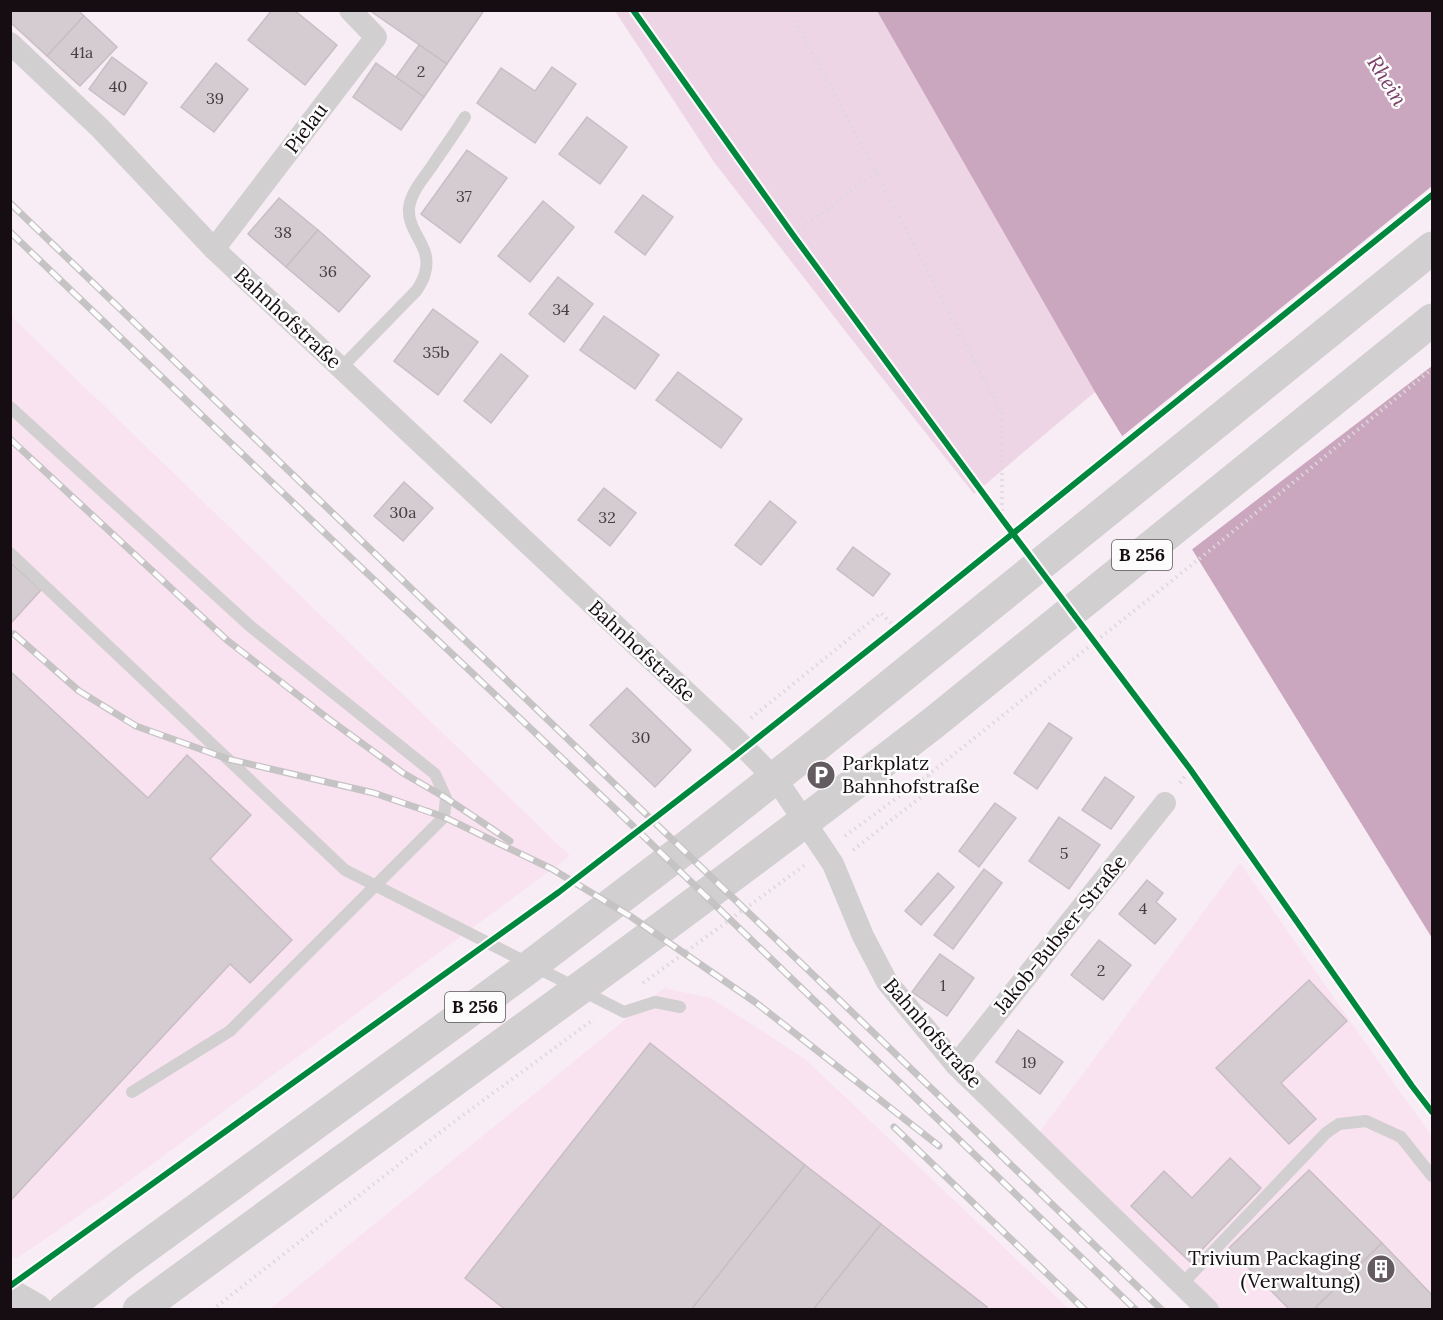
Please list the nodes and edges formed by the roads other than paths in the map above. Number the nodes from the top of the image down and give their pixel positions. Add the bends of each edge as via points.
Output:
1 (350, 10) edge
2 (10, 43) edge
3 (465, 117) dead end
4 (1432, 248) edge
5 (214, 249) junction
6 (1432, 320) edge
7 (341, 368) junction
8 (10, 407) edge
9 (10, 553) edge
10 (1165, 803) dead end
11 (377, 885) junction
12 (680, 1007) dead end
13 (956, 1065) junction
14 (132, 1092) dead end
15 (1432, 1176) edge
16 (1182, 1284) junction
17 (10, 1294) edge
18 (36, 1310) edge
19 (63, 1310) edge
20 (140, 1310) edge
21 (1208, 1310) edge

1 - 5 street, Pielau via 376,37
2 - 5 street, Bahnhofstraße via 100,128
3 - 7 lane via 414,192 409,206 413,228 428,260 425,275 417,290
4 - 19 main road, B 256 via 696,840
5 - 7 street, Bahnhofstraße
6 - 20 main road, B 256 via 850,787
7 - 13 street, Bahnhofstraße via 778,782 833,864 887,982
8 - 11 lane via 250,626 435,774 446,798 444,817
9 - 11 lane via 345,870
10 - 13 street, Jakob-Bubser-Straße
11 - 12 lane via 624,1012 655,1002
11 - 14 lane via 230,1031
13 - 16 street, Bahnhofstraße
15 - 16 lane via 1401,1137 1366,1121 1339,1124
16 - 21 street, Bahnhofstraße
17 - 18 main road

